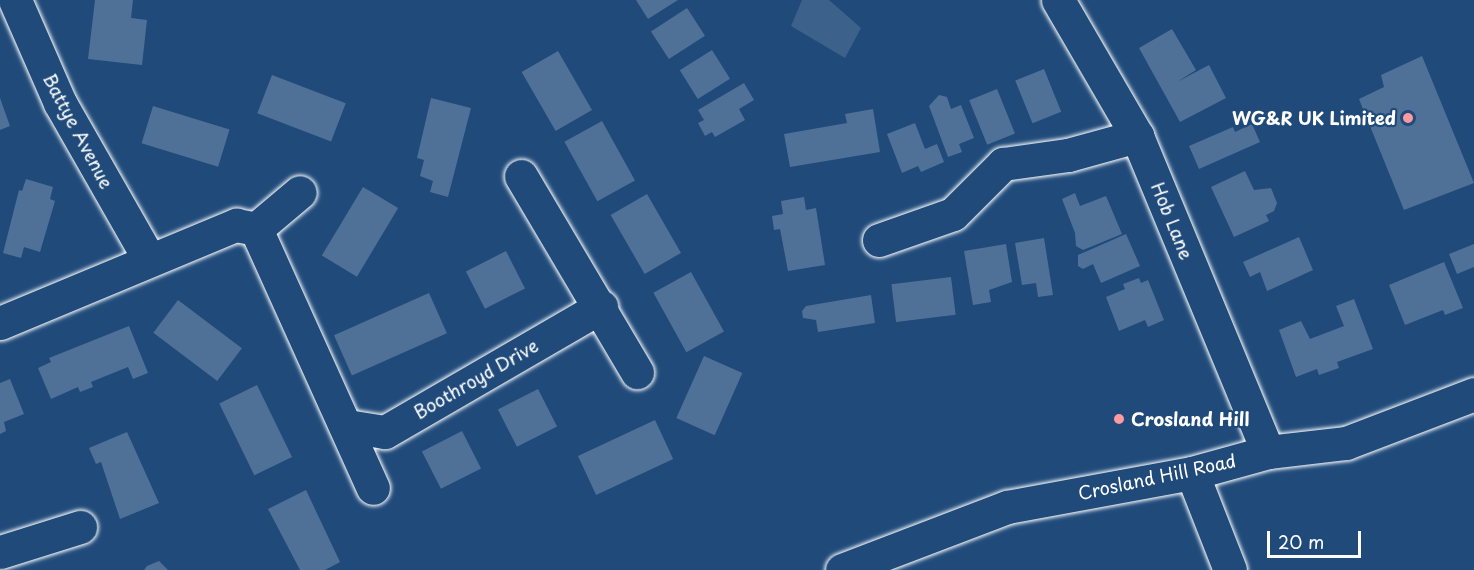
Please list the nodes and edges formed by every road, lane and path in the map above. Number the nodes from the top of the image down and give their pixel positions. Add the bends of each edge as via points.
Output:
1 (15, 0) edge
2 (1058, 0) edge
3 (1137, 136) junction
4 (521, 176) dead end
5 (300, 192) dead end
6 (256, 229) junction
7 (879, 240) dead end
8 (149, 259) junction
9 (601, 307) junction
10 (0, 323) edge
11 (637, 372) dead end
12 (1474, 394) edge
13 (347, 426) junction
14 (1268, 452) junction
15 (1192, 473) junction
16 (373, 488) dead end
17 (80, 527) dead end
18 (0, 552) edge
19 (842, 570) edge
20 (1230, 570) edge

1 - 8 street, Battye Avenue via 60,103
2 - 3 street, Hob Lane
3 - 7 street via 1068,155 1003,164 953,214
3 - 14 street, Hob Lane
4 - 9 street
5 - 6 street
6 - 8 street via 236,225
6 - 13 street
8 - 10 street
9 - 11 street
9 - 13 street, Boothroyd Drive via 385,432
12 - 14 street, Crosland Hill Road via 1346,443
13 - 16 street
14 - 15 street, Crosland Hill Road
15 - 19 street, Crosland Hill Road via 1007,507
15 - 20 street
17 - 18 street

